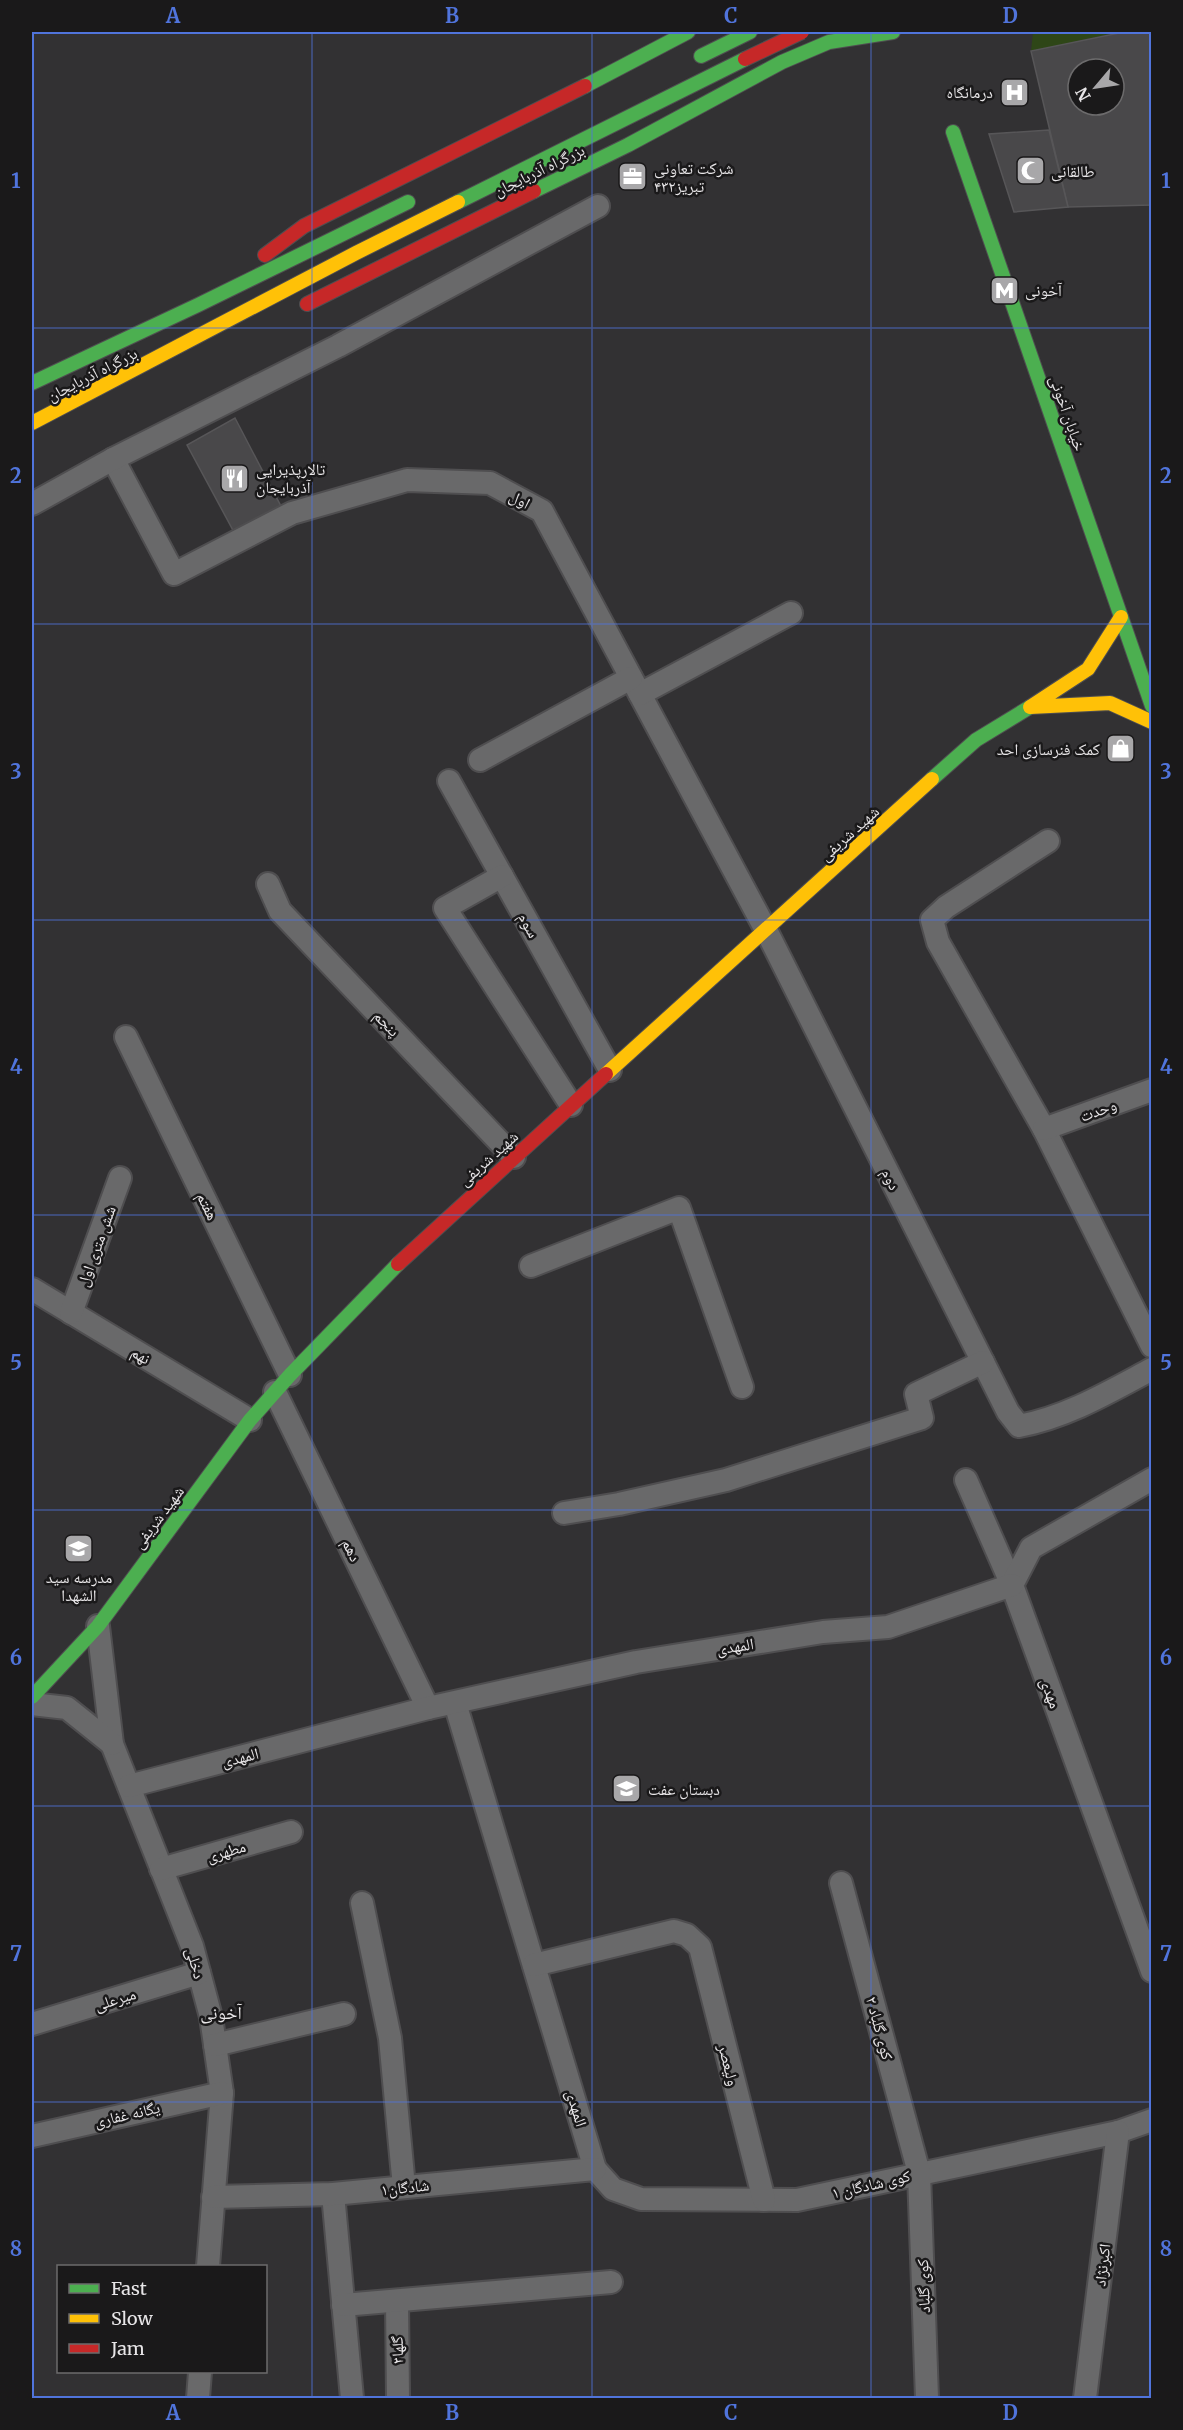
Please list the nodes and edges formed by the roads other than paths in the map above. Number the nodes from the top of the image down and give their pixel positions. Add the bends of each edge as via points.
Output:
1 (688, 32) edge
2 (750, 32) edge
3 (793, 32) edge
4 (802, 32) edge
5 (894, 32) edge
6 (782, 62) junction
7 (686, 63) dead end
8 (953, 132) dead end
9 (423, 194) dead end
10 (598, 206) dead end
11 (198, 305) junction
12 (291, 312) dead end
13 (246, 326) dead end
14 (200, 337) junction
15 (32, 383) edge
16 (32, 423) edge
17 (113, 459) junction
18 (32, 504) edge
19 (791, 613) dead end
20 (1121, 617) junction
21 (636, 686) junction
22 (1152, 706) edge
23 (1030, 707) junction
24 (1152, 722) edge
25 (480, 760) dead end
26 (449, 781) dead end
27 (1048, 841) dead end
28 (502, 876) junction
29 (268, 884) dead end
30 (766, 930) junction
31 (126, 1037) dead end
32 (610, 1070) junction
33 (1152, 1090) edge
34 (572, 1105) junction
35 (1044, 1129) junction
36 (514, 1157) junction
37 (120, 1178) dead end
38 (531, 1266) dead end
39 (32, 1290) edge
40 (71, 1313) junction
41 (1152, 1346) edge
42 (983, 1362) junction
43 (1152, 1369) edge
44 (283, 1384) junction
45 (742, 1387) dead end
46 (250, 1420) junction
47 (1152, 1479) edge
48 (966, 1480) dead end
49 (564, 1513) dead end
50 (1012, 1585) junction
51 (98, 1626) junction
52 (32, 1696) edge
53 (455, 1702) junction
54 (32, 1704) edge
55 (428, 1708) junction
56 (112, 1744) junction
57 (129, 1786) junction
58 (291, 1832) dead end
59 (161, 1869) junction
60 (841, 1883) dead end
61 (362, 1903) dead end
62 (534, 1965) junction
63 (1152, 1971) edge
64 (199, 1973) junction
65 (344, 2014) dead end
66 (32, 2024) edge
67 (215, 2045) junction
68 (222, 2093) junction
69 (1152, 2120) edge
70 (1118, 2132) junction
71 (32, 2136) edge
72 (595, 2169) junction
73 (919, 2173) junction
74 (404, 2187) junction
75 (333, 2194) junction
76 (213, 2197) junction
77 (764, 2200) junction
78 (208, 2265) edge
79 (611, 2282) dead end
80 (397, 2301) junction
81 (343, 2305) junction
82 (200, 2373) edge
83 (198, 2398) edge
84 (352, 2398) edge
85 (398, 2398) edge
86 (927, 2398) edge
87 (1085, 2398) edge

1 - 11 main road, بزرگراه آذربایجان via 304,226
2 - 7 main road
3 - 6 main road via 794,42
4 - 14 main road, بزرگراه آذربایجان, bridge via 356,253
5 - 6 main road, بزرگراه آذربایجان via 829,42
6 - 12 main road, بزرگراه آذربایجان via 628,145
8 - 20 main road, خیابان آخونی
9 - 11 main road, بزرگراه آذربایجان
10 - 17 street via 338,346
11 - 15 main road, بزرگراه آذربایجان
13 - 14 main road, بزرگراه آذربایجان
14 - 16 main road, بزرگراه آذربایجان
17 - 18 street
17 - 21 street, اول via 174,574 292,513 407,480 490,483 542,511
19 - 21 street
20 - 22 main road, خیابان آخونی
20 - 23 main road, شهید شریفی via 1088,669
21 - 25 street
21 - 30 street, اول
23 - 24 main road via 1110,704
23 - 30 main road, شهید شریفی via 976,740
26 - 28 street, سوم
27 - 35 street via 932,920 938,942
28 - 32 street, سوم
28 - 34 street via 445,908
29 - 36 street, پنجم via 280,911
30 - 32 main road, شهید شریفی
30 - 42 street, دوم
31 - 44 street, هفتم
32 - 34 main road, شهید شریفی
33 - 35 street, وحدت
34 - 36 main road, شهید شریفی
35 - 41 street
36 - 44 main road, شهید شریفی via 409,1252
37 - 40 street, شش متری اول
38 - 45 street via 679,1209
39 - 40 street, نهم
40 - 46 street, نهم
42 - 43 street, دوم via 1019,1426 1086,1404
42 - 49 street via 916,1394 922,1418 726,1480
44 - 46 main road, شهید شریفی
44 - 55 street, دهم
46 - 51 main road, شهید شریفی
47 - 50 street via 1031,1548
48 - 50 street, مهدی
50 - 53 street, المهدی via 888,1627 823,1632 636,1662
50 - 63 street, مهدی
51 - 52 main road, شهید شریفی
51 - 56 street
53 - 55 street, المهدی
53 - 62 street, المهدی
54 - 56 street via 67,1708
55 - 57 street, المهدی
56 - 57 street, دخلی
57 - 59 street, دخلی
58 - 59 street, مطهری
59 - 64 street, دخلی
60 - 73 street, کوی گلباد ۲
61 - 74 street via 390,2038
62 - 72 street, المهدی
62 - 77 street, ولیعصر via 674,1931 687,1935 700,1947
64 - 66 street, میرعلی
64 - 67 street, دخلی
65 - 67 street
67 - 68 street, دخلی
68 - 71 street, یگانه غفاری
68 - 76 street, دخلی
69 - 70 street, کوی شادگان ۱
70 - 73 street, کوی شادگان ۱
70 - 87 street, اکبرنژاد
72 - 74 street, شادگان۱
72 - 77 street, کوی شادگان ۱ via 613,2189 641,2199
73 - 77 street, کوی شادگان ۱ via 797,2200
73 - 86 street, کوی گلباد
74 - 75 street, شادگان۱
75 - 76 street, شادگان۱
75 - 81 street
76 - 78 street, دخلی
79 - 80 street
80 - 81 street
80 - 85 street, گلها۳
81 - 84 street
82 - 83 street

